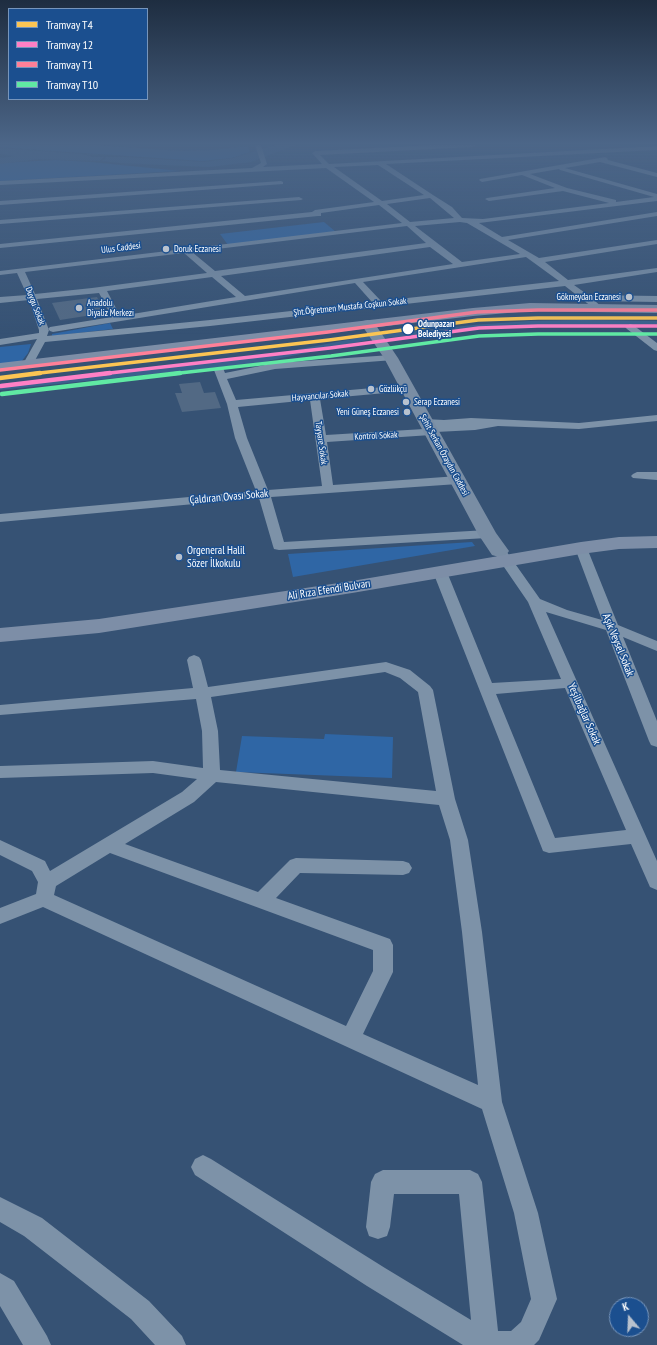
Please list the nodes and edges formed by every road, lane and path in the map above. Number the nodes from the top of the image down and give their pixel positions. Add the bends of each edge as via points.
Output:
1 (23, 208) edge
2 (257, 208) edge
3 (257, 208) edge
4 (257, 208) edge
5 (311, 208) edge
6 (388, 208) edge
7 (447, 208) edge
8 (497, 208) edge
9 (591, 208) edge
10 (657, 214) edge
11 (503, 219) junction
12 (460, 220) junction
13 (86, 221) junction
14 (469, 221) junction
15 (0, 222) edge
16 (409, 224) junction
17 (340, 232) junction
18 (501, 239) junction
19 (278, 240) junction
20 (657, 242) edge
21 (432, 244) junction
22 (0, 246) edge
23 (186, 251) junction
24 (526, 255) junction
25 (538, 261) junction
26 (303, 262) junction
27 (459, 264) junction
28 (2, 270) edge
29 (20, 270) junction
30 (657, 270) edge
31 (214, 275) junction
32 (356, 280) junction
33 (568, 283) junction
34 (102, 290) junction
35 (274, 294) junction
36 (32, 297) junction
37 (242, 298) junction
38 (586, 298) junction
39 (657, 298) edge
40 (0, 300) edge
41 (379, 304) junction
42 (599, 308) junction
43 (657, 309) edge
44 (657, 312) edge
45 (291, 314) junction
46 (117, 318) junction
47 (630, 327) dead end
48 (375, 332) junction
49 (43, 335) junction
50 (0, 342) edge
51 (657, 348) edge
52 (391, 358) junction
53 (28, 364) junction
54 (0, 368) edge
55 (0, 373) edge
56 (407, 388) junction
57 (315, 397) junction
58 (232, 404) junction
59 (657, 418) edge
60 (429, 428) junction
61 (321, 439) junction
62 (637, 476) dead end
63 (657, 476) edge
64 (458, 480) junction
65 (328, 489) junction
66 (264, 494) junction
67 (0, 518) edge
68 (657, 531) edge
69 (487, 534) junction
70 (657, 542) edge
71 (580, 548) junction
72 (503, 556) junction
73 (440, 572) junction
74 (535, 602) junction
75 (0, 622) edge
76 (611, 627) junction
77 (0, 635) edge
78 (657, 646) edge
79 (194, 660) dead end
80 (570, 683) junction
81 (487, 689) junction
82 (202, 693) junction
83 (650, 709) edge
84 (0, 710) edge
85 (657, 741) edge
86 (0, 772) edge
87 (212, 775) junction
88 (446, 800) junction
89 (638, 836) junction
90 (108, 845) junction
91 (0, 847) edge
92 (403, 868) dead end
93 (656, 875) edge
94 (46, 890) junction
95 (262, 900) junction
96 (0, 916) edge
97 (351, 1037) junction
98 (491, 1102) junction
99 (203, 1167) dead end
100 (0, 1209) edge
101 (378, 1227) dead end
102 (0, 1286) edge
103 (486, 1344) junction
104 (38, 1345) edge
105 (174, 1345) edge

1 - 13 street
2 - 13 street
3 - 13 street
4 - 13 street
5 - 17 street
6 - 16 street
7 - 12 street
8 - 11 street
9 - 11 street
10 - 18 street
11 - 14 street
12 - 14 street, Ulus Caddesi
12 - 16 street, Ulus Caddesi
13 - 15 street
13 - 22 street
14 - 18 street
16 - 17 street, Ulus Caddesi
16 - 21 street
17 - 19 street, Ulus Caddesi
18 - 24 street
19 - 23 street, Ulus Caddesi
19 - 26 street
20 - 25 street
21 - 26 street
21 - 27 street
23 - 29 street, Ulus Caddesi via 95,258
23 - 31 street
24 - 25 street
24 - 27 street
25 - 33 street
26 - 31 street
27 - 32 street
28 - 29 street, Ulus Caddesi
29 - 36 street, Duygu Sokak
30 - 33 street, Şht.Öğretmen Mustafa Coşkun Sokak
31 - 34 street
31 - 37 street
32 - 35 street
32 - 41 street
33 - 38 street
33 - 41 street, Şht.Öğretmen Mustafa Coşkun Sokak
34 - 36 street
34 - 46 street
35 - 37 street
35 - 45 street
36 - 40 street
36 - 49 street, Duygu Sokak
37 - 46 street
38 - 39 street
38 - 42 street
41 - 45 street, Şht.Öğretmen Mustafa Coşkun Sokak
42 - 43 main road
42 - 48 main road via 530,307 473,312
44 - 48 main road via 532,313 475,317
45 - 49 street, Şht.Öğretmen Mustafa Coşkun Sokak via 210,323
46 - 49 street
47 - 51 street
48 - 52 main road, Şehit Serkan Özaydın Caddesi
48 - 53 main road
48 - 55 main road
49 - 50 street
49 - 53 street, Duygu Sokak
52 - 56 main road, Şehit Serkan Özaydın Caddesi
52 - 58 street via 275,366 221,373
53 - 54 main road
56 - 57 street, Hayvancılar Sokak
56 - 60 main road, Şehit Serkan Özaydın Caddesi
57 - 58 street, Hayvancılar Sokak
57 - 61 street, Tayyare Sokak
58 - 66 street via 241,438
59 - 60 street, Kontrol Sokak via 579,426 471,421 444,423
60 - 61 street, Kontrol Sokak
60 - 64 main road, Şehit Serkan Özaydın Caddesi
61 - 65 street, Tayyare Sokak
62 - 63 street
64 - 65 street, Çaldıran Ovası Sokak
64 - 69 main road, Şehit Serkan Özaydın Caddesi
65 - 66 street, Çaldıran Ovası Sokak
66 - 67 street, Çaldıran Ovası Sokak
66 - 69 street via 279,546
68 - 72 main road, Ali Rıza Efendi Bulvarı via 567,539
69 - 72 main road, Şehit Serkan Özaydın Caddesi
70 - 71 main road, Ali Rıza Efendi Bulvarı
71 - 72 main road, Ali Rıza Efendi Bulvarı
71 - 76 street, Aşık Veysel Sokak
72 - 73 main road, Ali Rıza Efendi Bulvarı
72 - 74 street, Yeşilbağlar Sokak
72 - 75 main road, Ali Rıza Efendi Bulvarı via 100,612
73 - 77 main road, Ali Rıza Efendi Bulvarı via 99,626
73 - 81 street
74 - 76 street via 562,613
74 - 80 street, Yeşilbağlar Sokak
76 - 78 street
76 - 83 street, Aşık Veysel Sokak
79 - 82 street
80 - 81 street
80 - 89 street, Yeşilbağlar Sokak
81 - 89 street via 549,846
82 - 84 street
82 - 87 street via 210,731
82 - 88 street via 386,667 406,674 425,690
83 - 85 street, Aşık Veysel Sokak
86 - 87 street via 153,767
87 - 88 street
87 - 90 street via 188,797
88 - 98 street via 459,840
89 - 93 street, Yeşilbağlar Sokak
90 - 94 street
90 - 95 street
91 - 94 street via 39,866
92 - 95 street via 296,865
94 - 96 street
94 - 97 street
95 - 97 street via 383,945 383,972
97 - 98 street
98 - 103 street via 526,1212 544,1300 530,1331 516,1344
99 - 103 street
100 - 105 street via 33,1227 140,1310
101 - 103 street via 382,1182 470,1182
102 - 104 street via 5,1290

